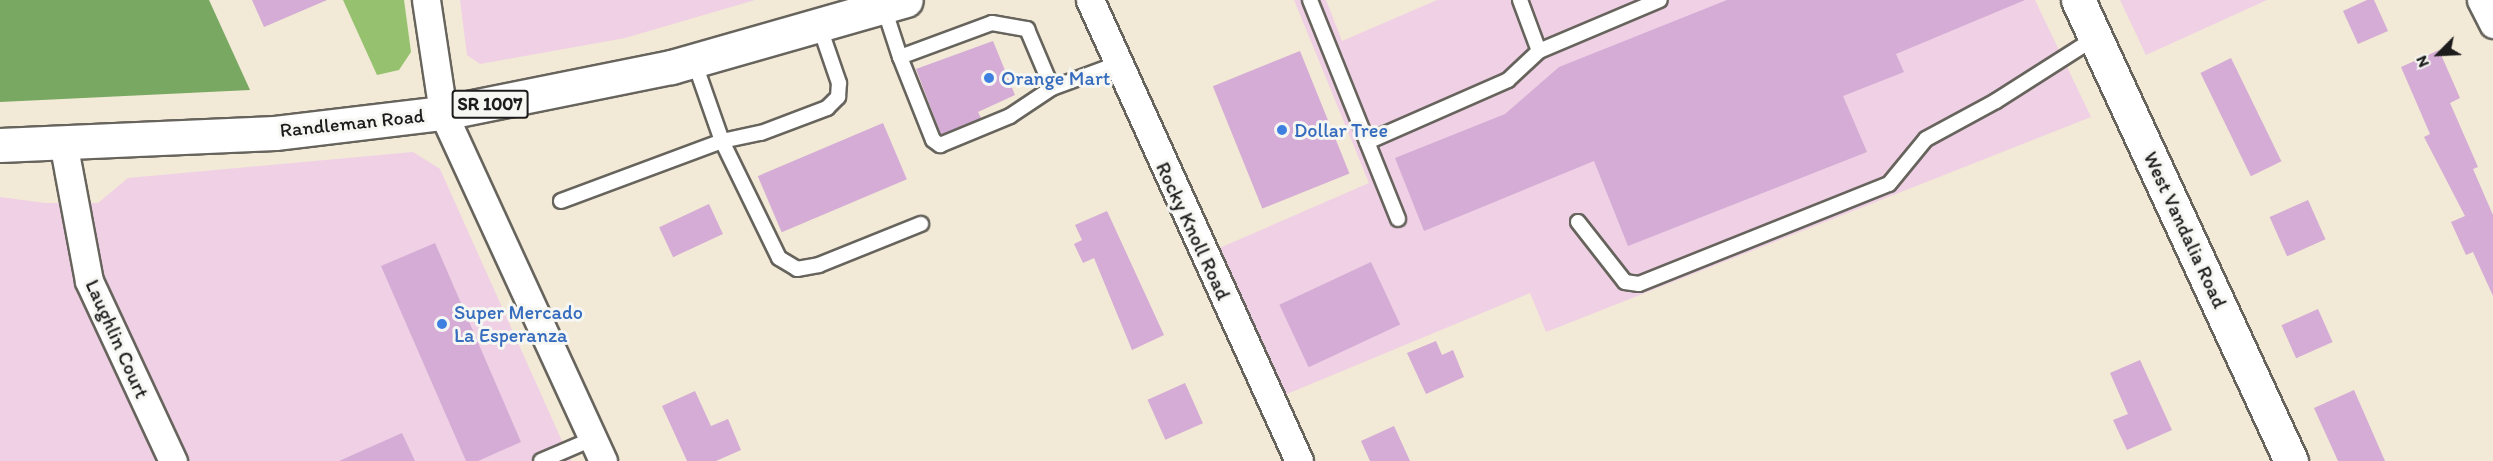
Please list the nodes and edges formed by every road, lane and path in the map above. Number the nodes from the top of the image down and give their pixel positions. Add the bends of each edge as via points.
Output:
1 (426, 0) edge
2 (1090, 0) edge
3 (1310, 0) edge
4 (1520, 0) edge
5 (1660, 0) edge
6 (2078, 0) edge
7 (2481, 0) edge
8 (890, 2) edge
9 (2493, 24) edge
10 (819, 25) junction
11 (2095, 38) junction
12 (1539, 51) junction
13 (900, 57) junction
14 (693, 61) junction
15 (1117, 64) junction
16 (1052, 88) junction
17 (443, 113) junction
18 (722, 141) junction
19 (63, 142) junction
20 (1367, 142) junction
21 (0, 145) edge
22 (561, 201) dead end
23 (1398, 219) dead end
24 (1578, 222) dead end
25 (921, 224) dead end
26 (598, 450) edge
27 (173, 461) edge
28 (541, 461) edge
29 (1299, 461) edge
30 (2291, 461) edge

1 - 17 street
2 - 15 street, Rocky Knoll Road
3 - 20 lane
4 - 12 lane
5 - 12 lane
6 - 11 main road, West Vandalia Road
7 - 9 street
8 - 10 main road, Randleman Road / SR 1007
8 - 13 lane
10 - 14 main road, Randleman Road / SR 1007
10 - 18 lane via 838,83 838,97 828,108 761,133
11 - 24 lane via 1926,140 1889,184 1639,284 1625,282
11 - 30 main road, West Vandalia Road
12 - 20 lane via 1508,80
13 - 16 lane via 992,23 1016,26 1027,29
13 - 16 lane via 933,140 940,145 1010,116
14 - 17 main road, Randleman Road / SR 1007
14 - 18 lane
15 - 16 lane
15 - 29 street, Rocky Knoll Road
17 - 19 main road, Randleman Road / SR 1007 via 274,133
17 - 26 street
18 - 22 lane
18 - 25 lane via 779,258 797,270
19 - 21 main road, Randleman Road / SR 1007
19 - 27 street, Laughlin Court via 90,281
20 - 23 lane
26 - 28 lane

